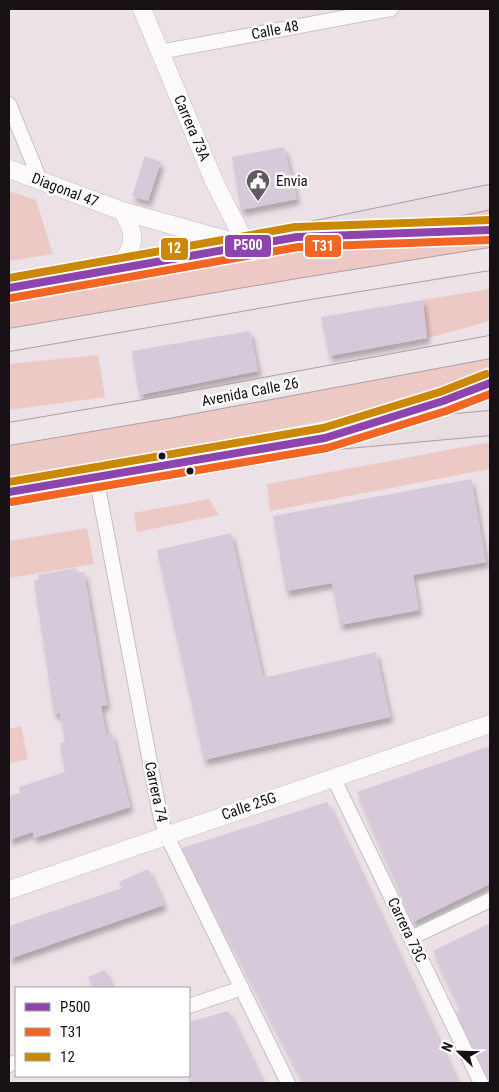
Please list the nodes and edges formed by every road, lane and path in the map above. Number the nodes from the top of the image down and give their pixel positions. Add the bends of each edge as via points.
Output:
1 (142, 9) edge
2 (391, 9) edge
3 (324, 14) edge
4 (159, 52) junction
5 (9, 104) edge
6 (9, 169) edge
7 (40, 180) junction
8 (490, 197) edge
9 (122, 211) junction
10 (490, 230) edge
11 (297, 237) junction
12 (247, 246) junction
13 (490, 260) edge
14 (114, 269) junction
15 (9, 288) edge
16 (9, 340) edge
17 (490, 347) edge
18 (490, 383) edge
19 (490, 422) edge
20 (9, 434) edge
21 (325, 438) junction
22 (96, 476) junction
23 (9, 492) edge
24 (490, 724) edge
25 (333, 777) junction
26 (166, 834) junction
27 (9, 890) edge
28 (490, 900) edge
29 (411, 938) junction
30 (242, 988) junction
31 (190, 1006) edge
32 (288, 1083) edge
33 (481, 1083) edge

1 - 4 street, Carrera 73A
2 - 3 street, Calle 48
3 - 4 street, Calle 48
4 - 12 street, Carrera 73A via 214,181
5 - 7 street
6 - 7 street, Diagonal 47
7 - 9 street, Diagonal 47
8 - 11 highway
9 - 12 street, Diagonal 47
9 - 14 street via 130,224 132,237 125,258
10 - 11 main road
11 - 12 main road
12 - 14 main road
13 - 16 main road via 317,286
14 - 15 main road
17 - 20 main road, Avenida Calle 26
18 - 21 main road
19 - 21 highway
21 - 22 main road
22 - 23 main road
22 - 26 street, Carrera 74
24 - 25 street, Calle 25G
25 - 26 street, Calle 25G
25 - 29 street, Carrera 73C
26 - 27 street, Calle 25G
26 - 30 street, Carrera 74
28 - 29 street
29 - 33 street, Carrera 73C
30 - 31 street
30 - 32 street, Carrera 74

